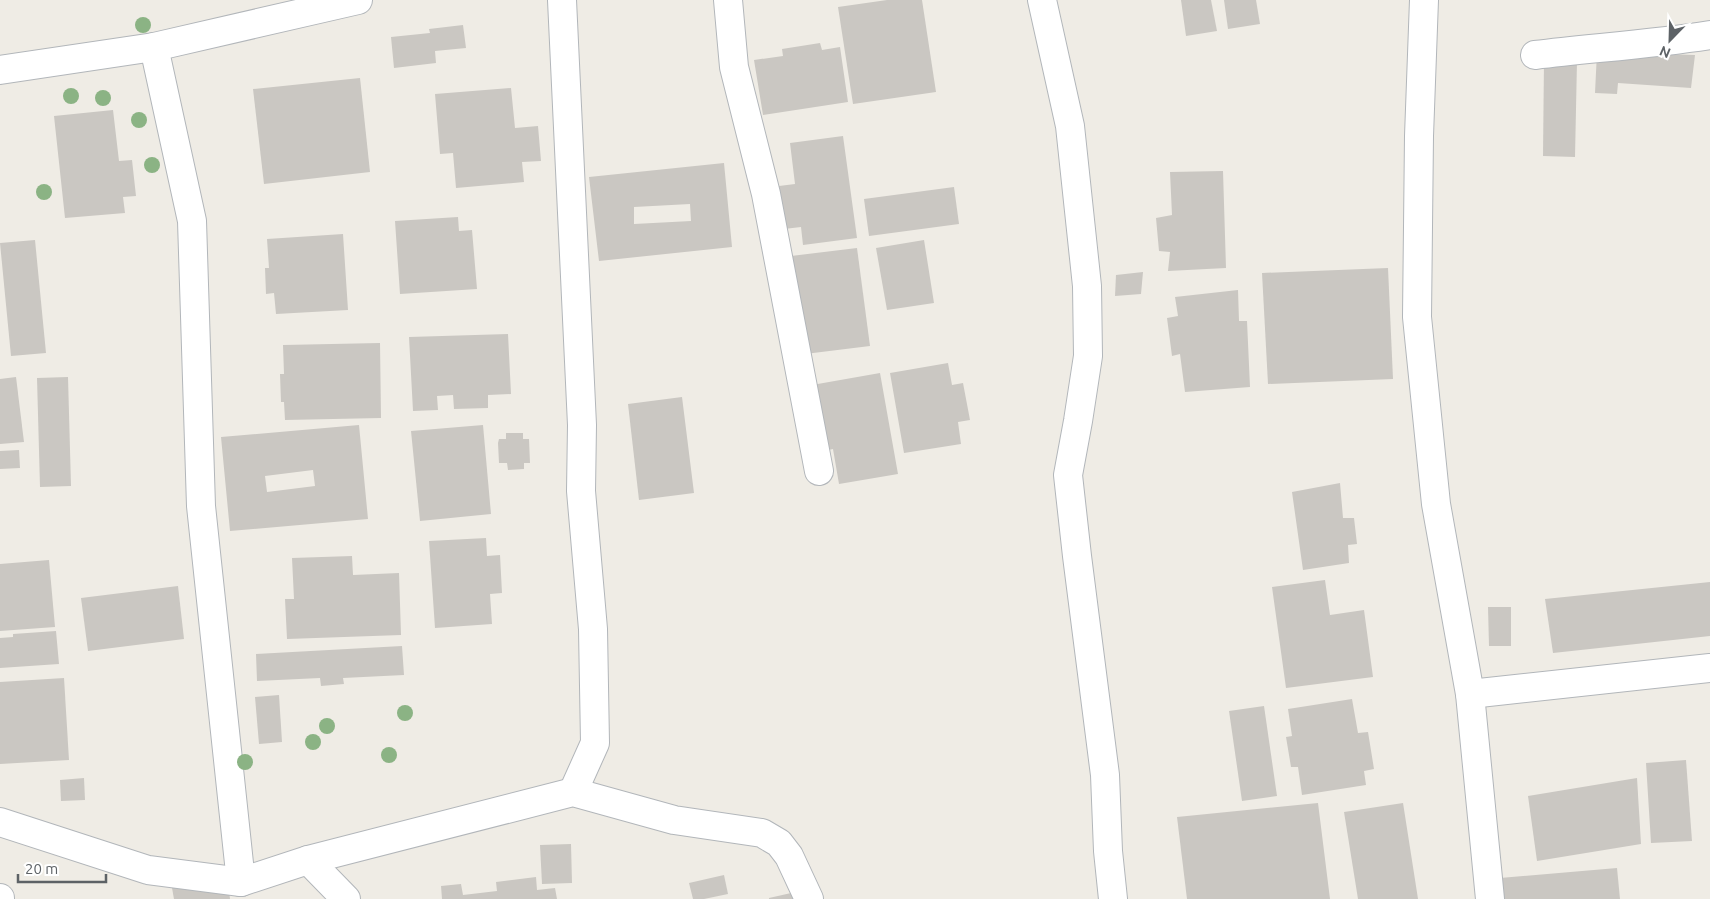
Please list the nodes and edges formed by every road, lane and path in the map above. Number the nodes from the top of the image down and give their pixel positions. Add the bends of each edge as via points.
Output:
1 (358, 0) edge
2 (562, 0) edge
3 (728, 0) edge
4 (1042, 0) edge
5 (1424, 0) edge
6 (1710, 35) edge
7 (154, 48) junction
8 (1535, 56) dead end
9 (0, 70) edge
10 (819, 471) dead end
11 (1710, 668) edge
12 (1470, 694) junction
13 (573, 792) junction
14 (0, 822) edge
15 (308, 860) junction
16 (241, 882) junction
17 (346, 899) edge
18 (809, 899) edge
19 (1114, 899) edge
20 (1490, 899) edge

1 - 7 street
2 - 13 street via 582,425 582,492 593,630 595,743
3 - 10 street via 734,67 766,194
4 - 19 street via 1070,126 1087,286 1088,356 1068,475 1104,775
5 - 12 street via 1417,317 1436,504
6 - 8 street
7 - 9 street
7 - 16 street via 192,221 201,506
11 - 12 street
12 - 20 street
13 - 15 street
13 - 18 street via 674,820 762,833 779,843 789,856
14 - 16 street via 148,870
15 - 16 street
15 - 17 street

